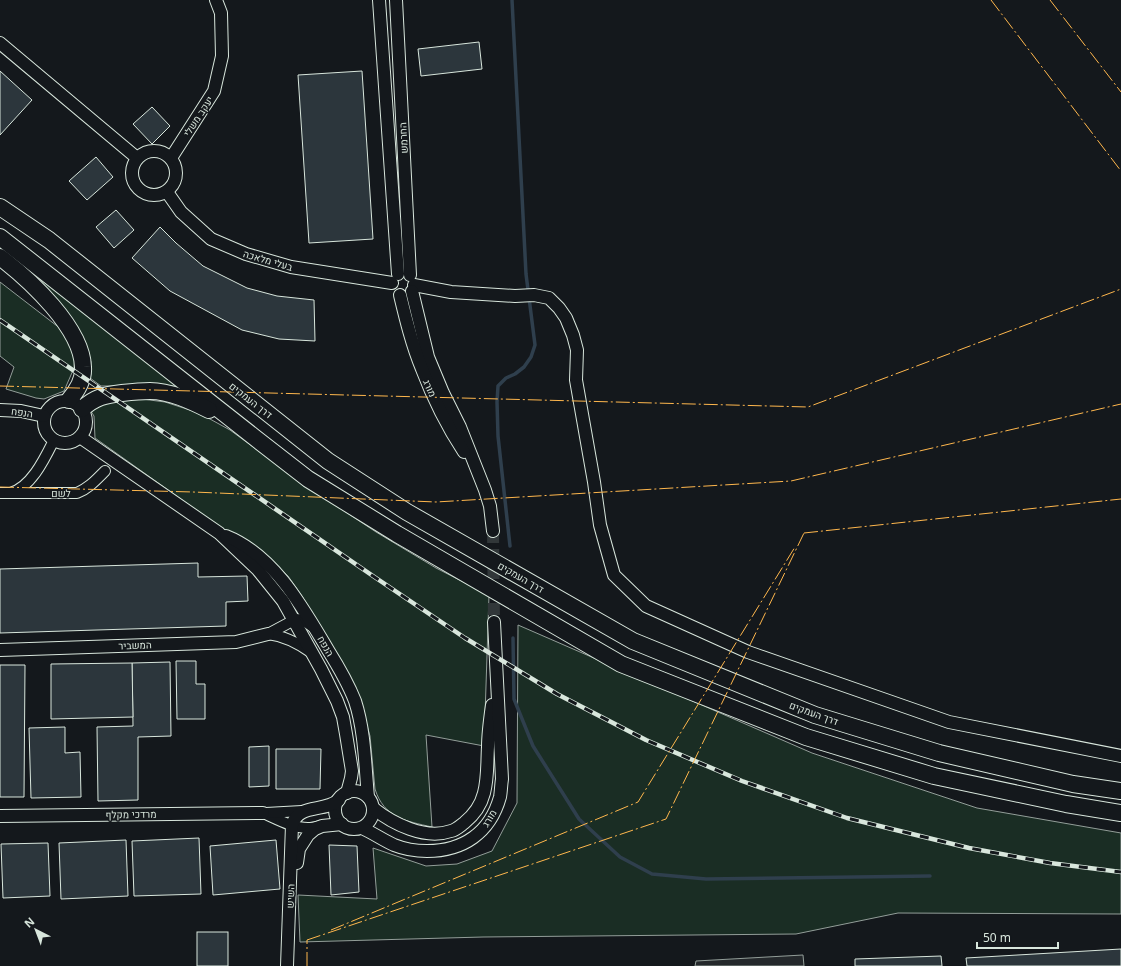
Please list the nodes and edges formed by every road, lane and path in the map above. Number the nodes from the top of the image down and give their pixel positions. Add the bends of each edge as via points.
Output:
1 (216, 0) edge
2 (379, 0) edge
3 (396, 0) edge
4 (0, 43) edge
5 (137, 158) junction
6 (171, 158) junction
7 (167, 192) junction
8 (0, 198) edge
9 (0, 207) edge
10 (0, 236) edge
11 (49, 240) junction
12 (0, 257) edge
13 (395, 279) junction
14 (412, 284) junction
15 (400, 295) junction
16 (76, 404) junction
17 (0, 410) edge
18 (44, 416) junction
19 (80, 436) junction
20 (254, 438) junction
21 (54, 440) junction
22 (105, 471) dead end
23 (478, 473) junction
24 (4, 493) edge
25 (493, 531) tunnel mouth
26 (220, 533) junction
27 (294, 620) junction
28 (494, 622) tunnel mouth
29 (316, 629) junction
30 (268, 634) junction
31 (0, 650) edge
32 (312, 653) junction
33 (496, 676) junction
34 (1121, 756) edge
35 (1121, 791) edge
36 (343, 797) junction
37 (370, 802) junction
38 (302, 811) junction
39 (263, 813) junction
40 (1121, 813) edge
41 (0, 816) edge
42 (342, 824) junction
43 (292, 825) junction
44 (322, 826) junction
45 (362, 828) junction
46 (290, 906) junction
47 (288, 966) edge

1 - 6 street, יעקב משלי via 221,12 222,56 214,91
2 - 13 street, החרמש
3 - 14 street, החרמש
4 - 5 street
5 - 6 street via 150,151 158,151
5 - 7 street via 131,171 132,179 140,191 153,196
6 - 7 street via 176,172 175,180
7 - 13 street, בעלי מלאכה via 180,212 210,240 246,254 291,267
8 - 11 highway
9 - 11 highway, דרך העמקים
10 - 20 highway
11 - 35 highway, דרך העמקים via 328,462 407,512 633,641 815,715 939,753 1073,784
12 - 16 highway via 53,306 67,324 78,345 83,368
13 - 14 street via 404,273
13 - 15 street via 394,290
14 - 15 street via 406,295
14 - 23 street, מורג via 428,357
14 - 34 street via 451,292 515,296 534,294 548,298 559,308 573,335 576,380 600,525 614,575 646,606 748,652 949,722
15 - 23 street, מורג via 413,345 430,390 452,434
16 - 18 street via 63,400 56,402
16 - 19 street via 85,414 86,426
16 - 20 highway via 88,404 106,395 150,391 168,394 196,403 222,416
17 - 18 street, הנפח
18 - 21 street via 45,430
19 - 21 street via 68,443
19 - 26 street, הנפח
20 - 40 highway via 308,479 397,534 621,664 806,737 934,776
21 - 24 street, לשם via 30,481 20,489
22 - 24 street, לשם via 94,483 77,493
23 - 25 street, מורג via 490,506
26 - 27 street, הנפח via 266,580
26 - 29 street, הנפח via 250,549 278,575 294,594
27 - 29 street via 304,620
27 - 30 street, המשביר
27 - 32 street, הנפח
28 - 33 street, מורג
29 - 37 street, הנפח via 349,687 354,701 363,736
30 - 31 street, המשביר via 236,642
30 - 32 street, המשביר via 297,642
32 - 36 street, הנפח via 343,717 352,771 350,786
33 - 37 street, מורג via 486,783 478,809 471,817 452,831 424,833 384,817
33 - 45 street, מורג via 502,779 500,796 485,827 458,847 439,851 394,845
36 - 37 street via 358,792
36 - 38 street, מרדכי מקלף via 329,806
36 - 42 street via 337,804 336,813
37 - 45 street via 373,814
38 - 39 street, מרדכי מקלף
38 - 43 street
39 - 41 street, מרדכי מקלף
39 - 43 street, מרדכי מקלף
42 - 44 street, מרדכי מקלף
42 - 45 street via 352,829
43 - 44 street, מרדכי מקלף via 308,828
43 - 46 street, השיש
44 - 46 street via 308,835 299,849
46 - 47 street, השיש

